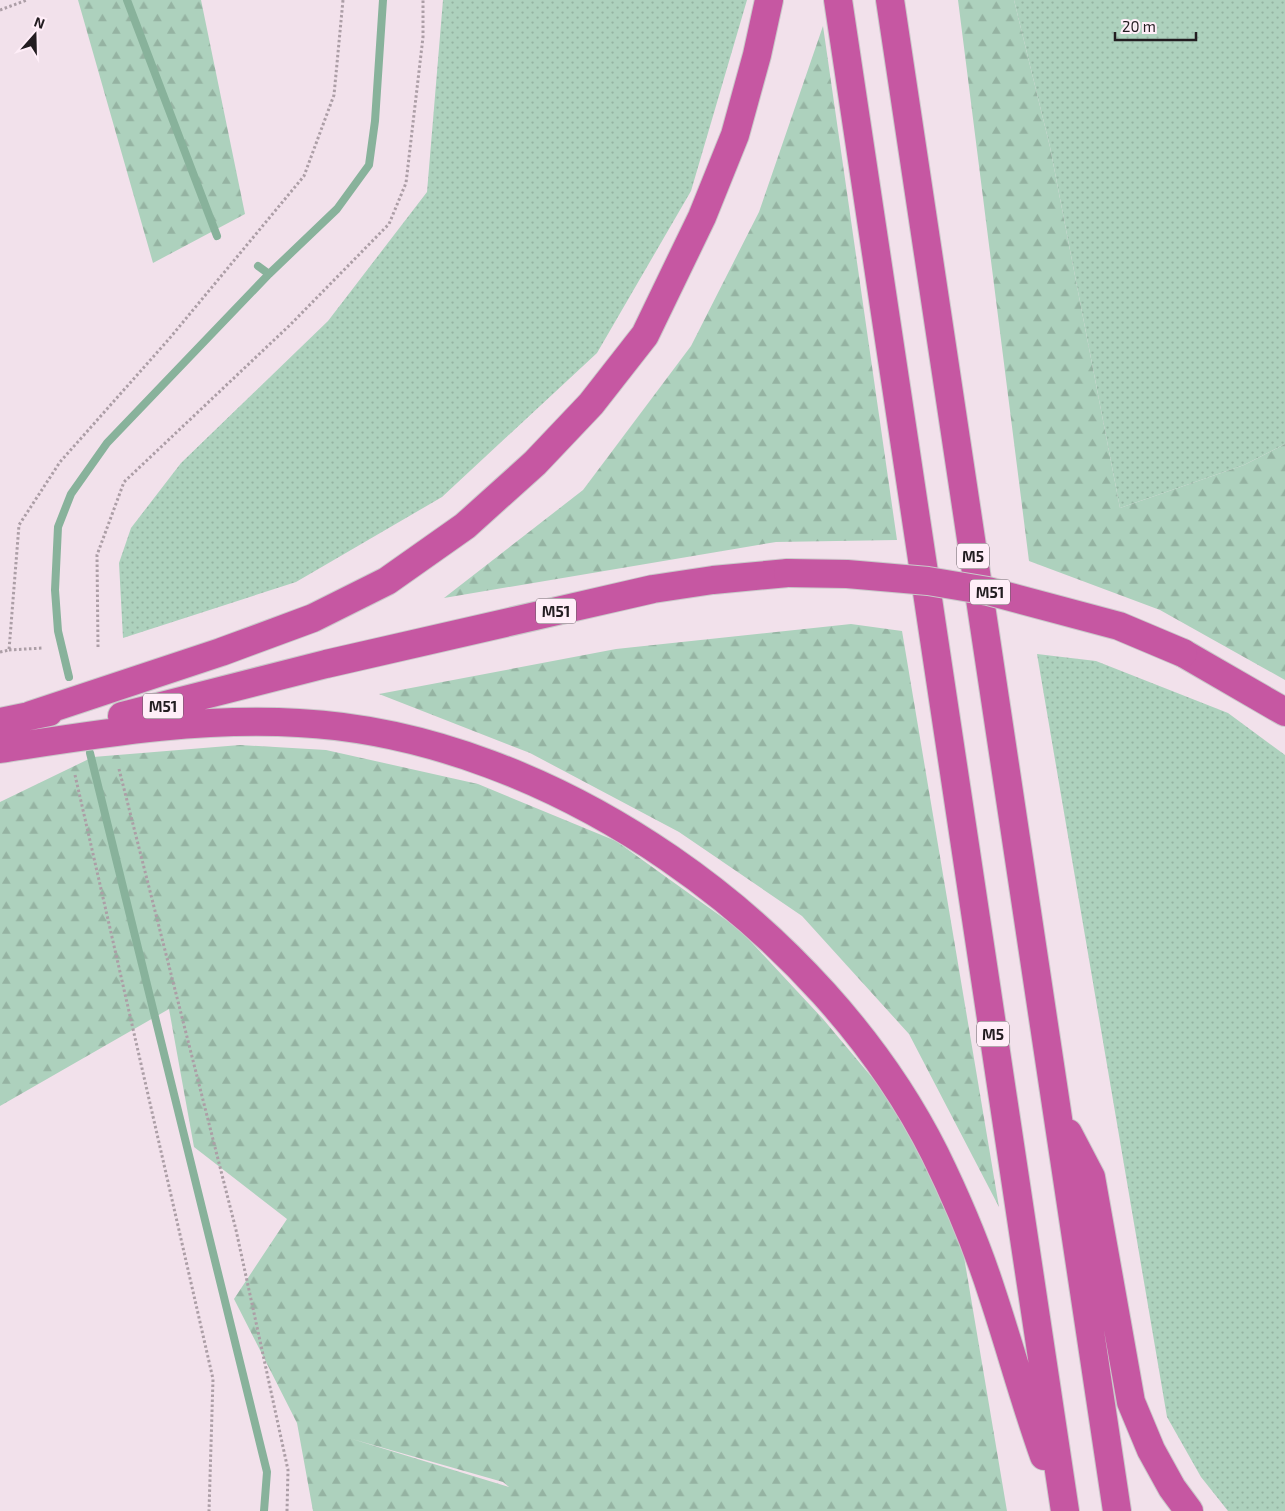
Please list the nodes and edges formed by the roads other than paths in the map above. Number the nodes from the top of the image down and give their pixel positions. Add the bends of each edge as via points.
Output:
1 (768, 0) edge
2 (838, 0) edge
3 (890, 0) edge
4 (326, 664) junction
5 (1285, 712) edge
6 (31, 715) junction
7 (0, 722) edge
8 (0, 748) edge
9 (1057, 1112) junction
10 (1064, 1511) edge
11 (1118, 1511) edge
12 (1190, 1511) edge

1 - 6 highway via 735,135 702,216 645,335 591,404 535,463 465,526 387,581 313,618
2 - 10 highway, M5
3 - 9 highway, M5
4 - 5 highway, M51, bridge via 653,589 788,574 847,574 928,581 988,591 1119,626 1183,653
4 - 6 highway, M51
4 - 8 highway, M51
6 - 7 highway, M51
8 - 10 highway via 167,725 233,721 361,729 466,757 566,796 610,820 690,873 797,964 874,1054 908,1105 935,1155 992,1292 1024,1401
9 - 11 highway, M5
9 - 12 highway via 1091,1178 1131,1402 1151,1450 1172,1488

